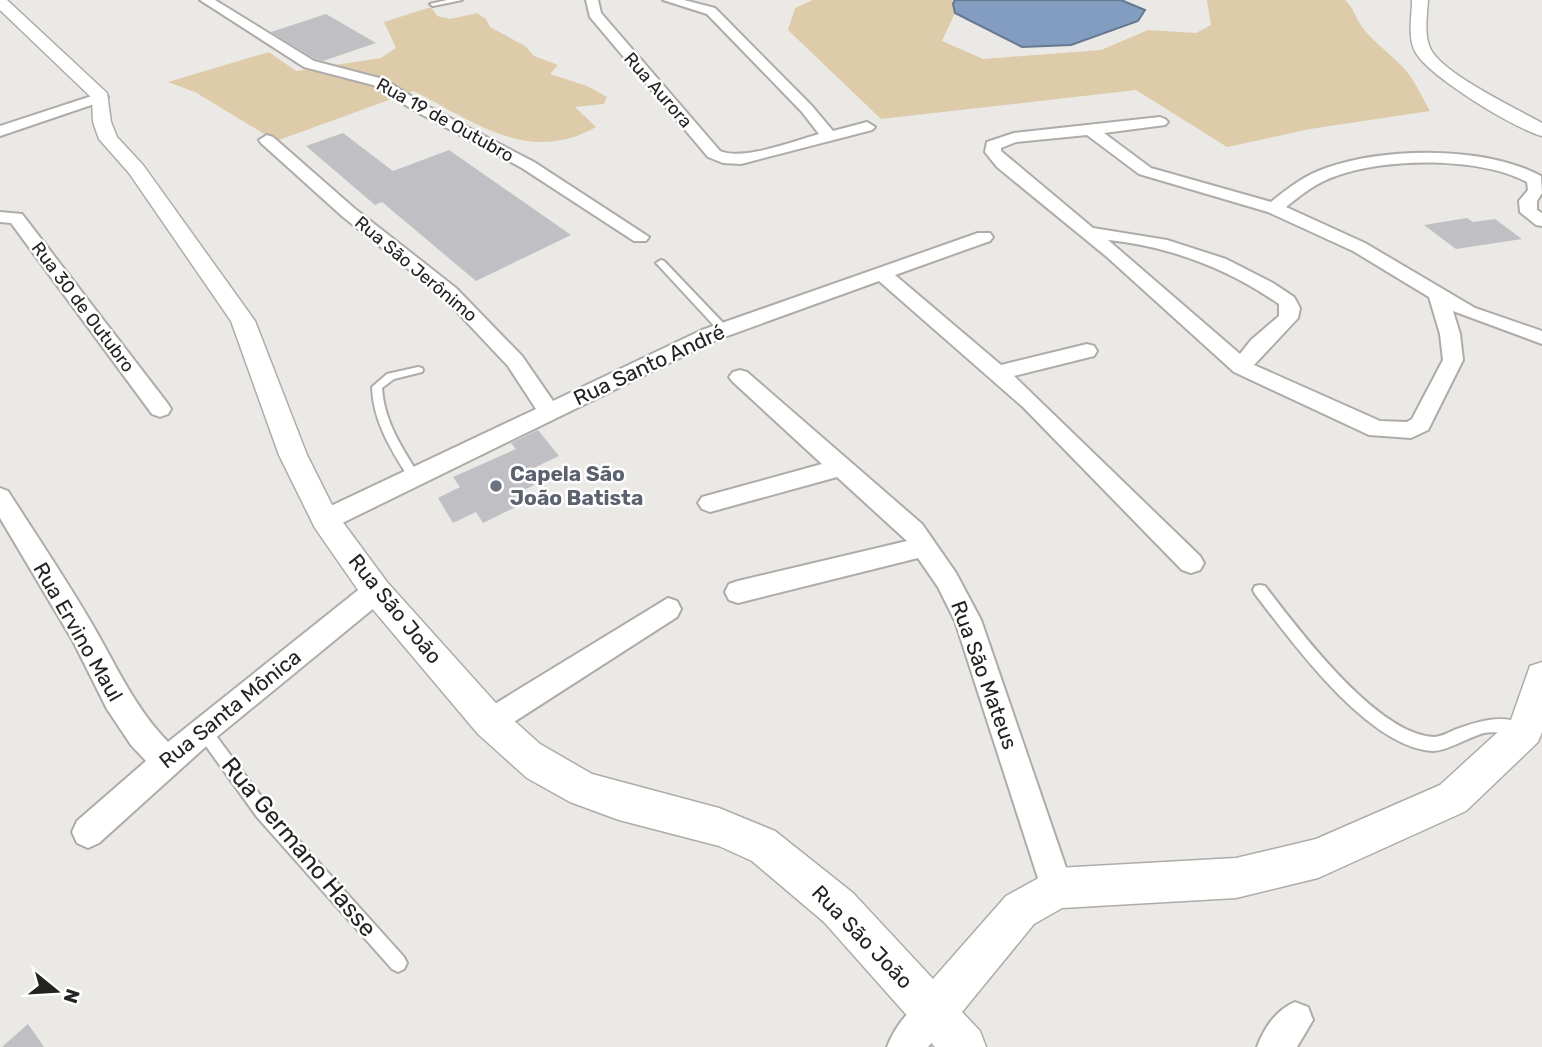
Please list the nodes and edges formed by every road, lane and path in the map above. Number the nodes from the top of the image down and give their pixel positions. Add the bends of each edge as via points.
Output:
1 (206, 0) edge
2 (459, 0) edge
3 (592, 0) edge
4 (669, 0) edge
5 (1420, 0) edge
6 (0, 2) edge
7 (433, 4) dead end
8 (101, 97) junction
9 (1160, 122) dead end
10 (867, 127) dead end
11 (1089, 129) junction
12 (1542, 130) edge
13 (0, 131) edge
14 (828, 135) junction
15 (267, 140) dead end
16 (1274, 208) junction
17 (0, 217) edge
18 (1542, 221) edge
19 (1089, 233) junction
20 (640, 237) dead end
21 (984, 237) dead end
22 (662, 263) dead end
23 (883, 274) junction
24 (1438, 296) junction
25 (723, 330) junction
26 (1542, 338) edge
27 (1087, 351) dead end
28 (1241, 367) junction
29 (418, 370) dead end
30 (996, 373) junction
31 (740, 377) dead end
32 (160, 409) dead end
33 (549, 411) junction
34 (841, 467) junction
35 (414, 477) junction
36 (0, 497) edge
37 (710, 503) dead end
38 (325, 520) junction
39 (925, 547) junction
40 (1191, 563) dead end
41 (1260, 590) dead end
42 (376, 591) junction
43 (738, 592) dead end
44 (668, 609) dead end
45 (1542, 677) edge
46 (490, 722) junction
47 (203, 730) junction
48 (1525, 730) junction
49 (166, 761) junction
50 (88, 832) dead end
51 (1057, 888) junction
52 (398, 963) dead end
53 (933, 1013) junction
54 (905, 1047) edge
55 (964, 1047) edge

1 - 20 street, Rua 19 de Outubro via 309,64 378,82 528,165
2 - 7 lane
3 - 14 street, Rua Aurora via 595,14 714,154 741,159
4 - 14 street via 711,11
5 - 12 street via 1419,38 1425,56 1471,90
6 - 8 street
8 - 13 street
8 - 38 street, Rua São João via 108,139 136,169 243,321 293,455
9 - 11 street
10 - 14 street
11 - 16 street via 1155,176
11 - 19 street via 993,145 1003,164
15 - 33 street, Rua São Jerônimo via 449,292 508,353
16 - 18 street via 1333,171 1372,163 1431,160 1498,165 1527,173 1535,180 1536,190 1528,201 1529,212
16 - 24 street via 1359,247
17 - 32 street, Rua 30 de Outubro via 16,218
19 - 28 street
19 - 28 street via 1172,248 1222,265 1287,301 1288,317
21 - 23 street, Rua Santo André
22 - 25 lane
23 - 25 street, Rua Santo André
23 - 30 street
24 - 26 street via 1468,312
24 - 28 street via 1453,360 1420,424 1411,430 1377,429
25 - 33 street, Rua Santo André
27 - 30 street
29 - 35 lane via 391,376 377,387 384,420
30 - 40 street via 1031,402
31 - 34 street, Rua São Mateus
33 - 35 street, Rua Santo André
34 - 37 street
34 - 39 street, Rua São Mateus
35 - 38 street, Rua Santo André
36 - 49 street, Rua Ervino Maul via 83,633 117,700
38 - 42 street, Rua São João
39 - 43 street
39 - 51 street, Rua São Mateus via 968,620
41 - 48 lane via 1345,689 1378,722 1406,738 1435,744 1492,723
42 - 46 street, Rua São João
42 - 47 street, Rua Santa Mônica
44 - 46 street
45 - 48 street
46 - 53 street, Rua São João via 545,771 600,795 711,822 760,843 856,923
47 - 49 street, Rua Santa Mônica
47 - 52 lane, Rua Germano Hasse via 263,812
48 - 51 street via 1453,799 1318,858 1236,878
49 - 50 street, Rua Santa Mônica
51 - 53 street via 1020,910
53 - 54 street
53 - 55 street, Rua São João

